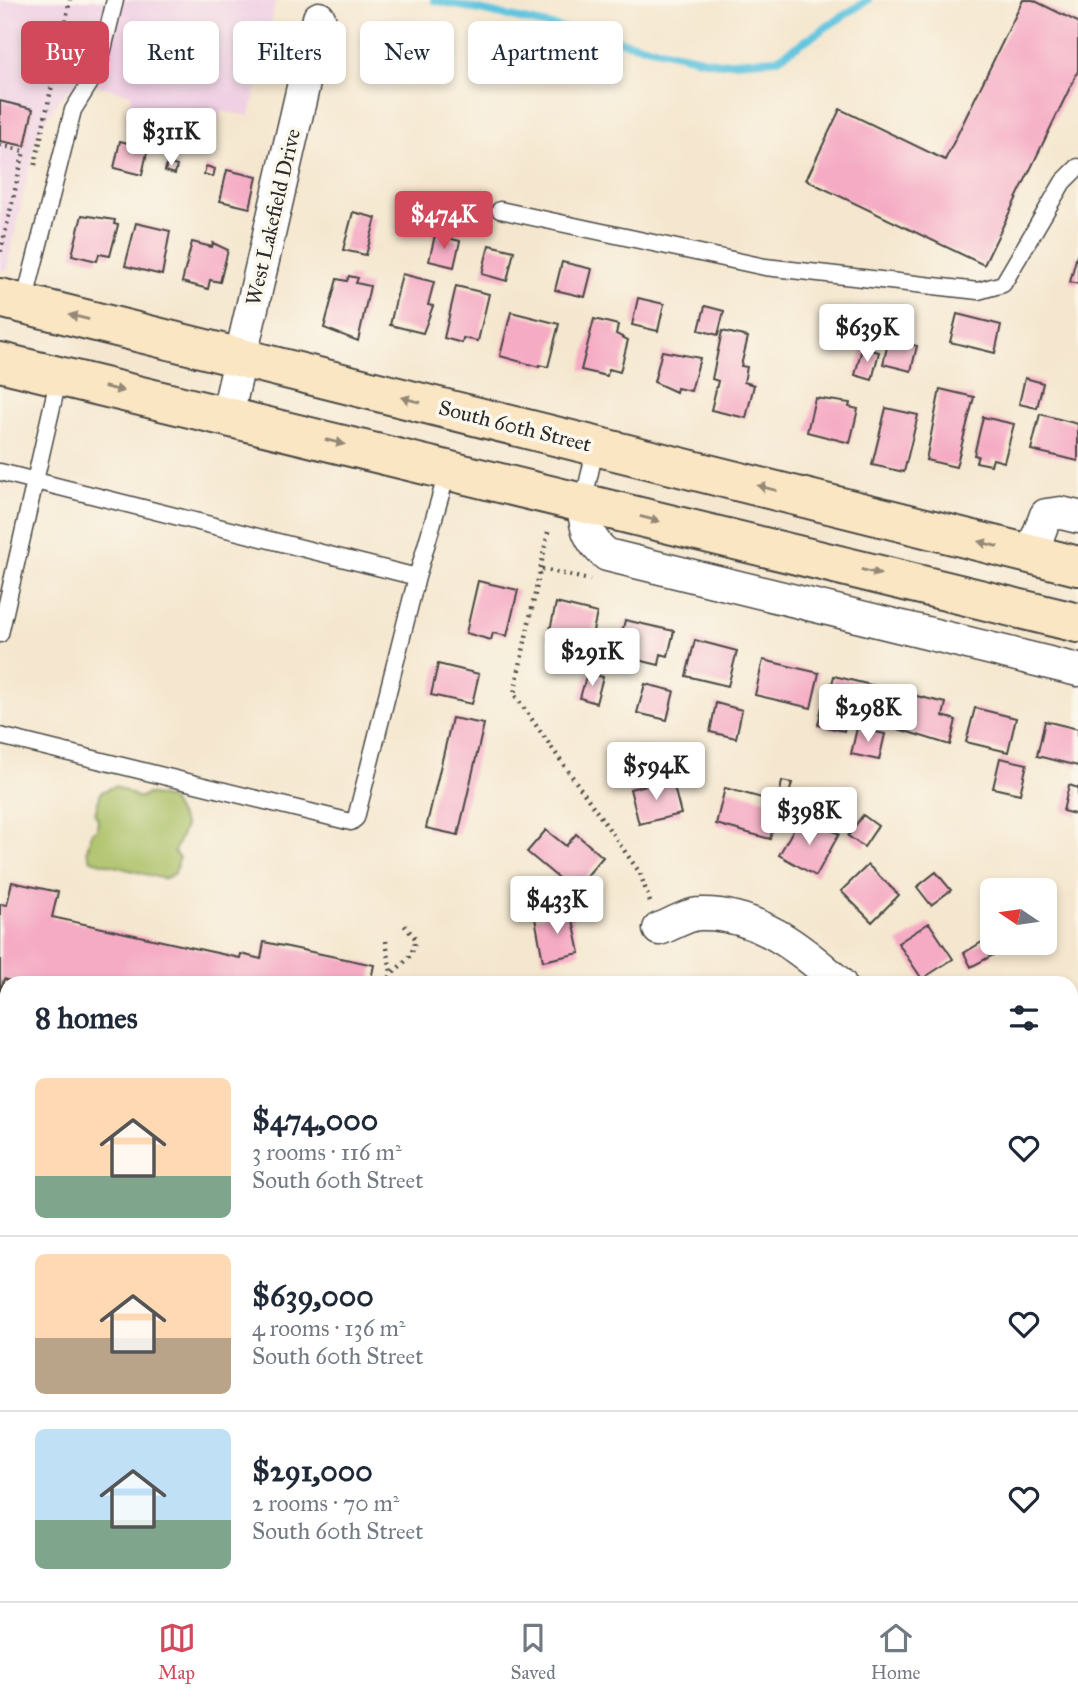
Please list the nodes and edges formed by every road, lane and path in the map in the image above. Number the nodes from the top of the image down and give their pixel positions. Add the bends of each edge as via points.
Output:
1 (70, 0) edge
2 (115, 0) edge
3 (321, 9) edge
4 (0, 145) edge
5 (34, 167) dead end
6 (1078, 167) edge
7 (500, 210) dead end
8 (0, 255) edge
9 (12, 300) edge
10 (240, 359) junction
11 (0, 362) edge
12 (59, 376) junction
13 (227, 416) junction
14 (596, 446) junction
15 (448, 470) junction
16 (0, 472) edge
17 (37, 481) junction
18 (583, 503) junction
19 (1078, 517) edge
20 (548, 532) dead end
21 (1031, 554) junction
22 (1078, 566) edge
23 (542, 569) junction
24 (416, 577) junction
25 (590, 580) dead end
26 (1078, 623) edge
27 (0, 634) edge
28 (1078, 670) edge
29 (0, 736) edge
30 (404, 925) dead end
31 (659, 929) joint
32 (386, 941) dead end
33 (391, 972) junction
34 (389, 976) edge
35 (831, 976) edge

1 - 5 path
2 - 9 lane via 98,70 73,110
3 - 10 street, West Lakefield Drive
4 - 8 path via 24,151
6 - 7 lane via 1063,182 1003,284 978,291 765,267
10 -> 9 main road, South 60th Street
10 - 13 street, West Lakefield Drive
14 -> 10 main road, South 60th Street
11 - 12 main road
12 -> 13 main road
12 - 17 lane
13 -> 15 main road
14 - 18 lane
21 -> 14 main road, South 60th Street
15 - 18 main road
15 - 24 lane
16 - 17 lane
17 - 24 lane
17 - 27 lane
18 -> 26 main road
18 - 28 street via 585,527 596,547 607,555
19 - 21 street via 1046,515
20 - 23 path
21 - 22 main road, South 60th Street
23 - 25 path
23 - 31 path via 514,694 640,873
24 - 29 lane via 356,818 351,822
30 - 33 path via 415,938 414,947 404,965
31 - 35 street via 699,914 748,922 801,948
32 - 33 path
33 - 34 path

